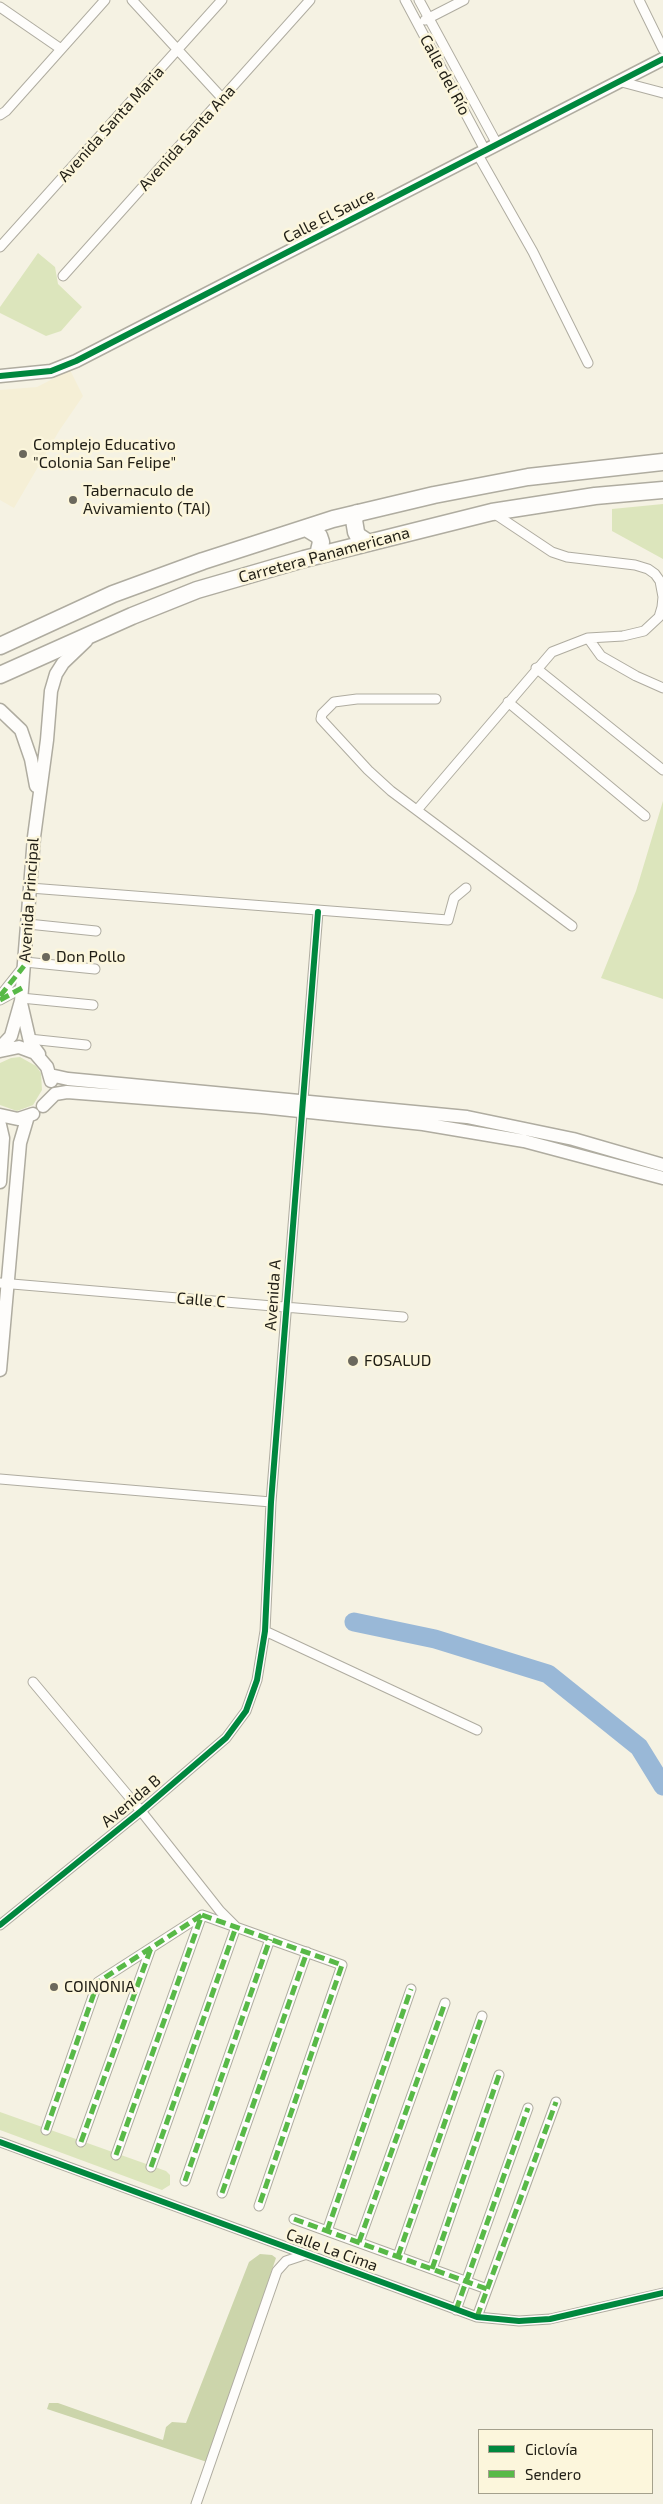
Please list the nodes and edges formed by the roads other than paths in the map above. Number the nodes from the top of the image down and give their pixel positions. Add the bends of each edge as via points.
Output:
1 (104, 0) edge
2 (132, 0) edge
3 (222, 0) edge
4 (310, 0) edge
5 (405, 0) edge
6 (419, 0) edge
7 (464, 0) edge
8 (639, 0) edge
9 (0, 7) edge
10 (429, 18) junction
11 (418, 24) junction
12 (61, 49) junction
13 (663, 49) edge
14 (177, 50) junction
15 (663, 59) edge
16 (618, 81) junction
17 (663, 93) edge
18 (222, 98) junction
19 (0, 116) edge
20 (497, 144) junction
21 (481, 152) junction
22 (0, 248) edge
23 (63, 276) dead end
24 (588, 364) dead end
25 (0, 376) edge
26 (663, 462) edge
27 (663, 490) edge
28 (492, 512) junction
29 (357, 513) junction
30 (306, 528) junction
31 (367, 542) junction
32 (318, 555) junction
33 (132, 616) junction
34 (588, 638) junction
35 (0, 646) edge
36 (536, 668) junction
37 (0, 675) edge
38 (663, 688) edge
39 (436, 699) dead end
40 (508, 702) junction
41 (0, 710) edge
42 (663, 770) edge
43 (38, 799) junction
44 (417, 810) junction
45 (645, 816) dead end
46 (30, 888) junction
47 (466, 888) dead end
48 (318, 912) junction
49 (28, 924) junction
50 (572, 926) dead end
51 (96, 931) dead end
52 (25, 964) junction
53 (95, 969) dead end
54 (0, 996) edge
55 (21, 996) junction
56 (0, 1000) edge
57 (93, 1005) dead end
58 (29, 1040) junction
59 (86, 1045) dead end
60 (0, 1050) edge
61 (42, 1059) junction
62 (50, 1075) junction
63 (43, 1106) junction
64 (301, 1106) junction
65 (0, 1115) edge
66 (28, 1116) junction
67 (0, 1125) edge
68 (663, 1164) edge
69 (663, 1178) edge
70 (0, 1182) edge
71 (4, 1283) edge
72 (286, 1307) junction
73 (403, 1317) dead end
74 (0, 1370) edge
75 (0, 1479) edge
76 (271, 1502) junction
77 (265, 1631) junction
78 (257, 1680) joint
79 (33, 1682) dead end
80 (477, 1730) dead end
81 (141, 1811) junction
82 (202, 1915) junction
83 (0, 1925) edge
84 (236, 1927) junction
85 (270, 1939) junction
86 (151, 1948) junction
87 (307, 1952) junction
88 (411, 1990) dead end
89 (445, 2003) dead end
90 (482, 2016) dead end
91 (500, 2074) dead end
92 (556, 2102) dead end
93 (528, 2108) dead end
94 (46, 2130) dead end
95 (0, 2142) edge
96 (81, 2142) dead end
97 (116, 2155) dead end
98 (151, 2167) dead end
99 (184, 2181) dead end
100 (222, 2192) dead end
101 (259, 2206) dead end
102 (294, 2219) dead end
103 (327, 2231) junction
104 (359, 2242) junction
105 (304, 2254) junction
106 (398, 2256) junction
107 (432, 2269) junction
108 (466, 2281) junction
109 (487, 2289) junction
110 (663, 2294) edge
111 (456, 2310) junction
112 (477, 2317) junction
113 (196, 2504) edge

1 - 12 street
2 - 14 street
3 - 14 street, Avenida Santa Maria
4 - 18 street, Avenida Santa Ana
5 - 11 street, Calle del Río
6 - 10 street, Calle del Río
7 - 10 street
8 - 13 street
9 - 12 street
10 - 11 street
10 - 20 street, Calle del Río
11 - 21 street, Calle del Río
12 - 19 street
14 - 18 street
14 - 22 street, Avenida Santa Maria
15 - 16 main road, Calle El Sauce
16 - 17 street
16 - 20 main road, Calle El Sauce
18 - 23 street, Avenida Santa Ana
20 - 21 main road, Calle El Sauce
21 - 24 street, Calle del Río
21 - 25 main road, Calle El Sauce via 76,361 51,371
26 - 29 highway, Carretera Panamericana via 528,476
27 - 28 highway, Carretera Panamericana via 595,496
28 - 31 highway, Carretera Panamericana
28 - 34 street via 552,552 567,557 635,565 655,574 663,597 659,617 653,625 622,636
29 - 30 highway, Carretera Panamericana
29 - 31 highway via 354,520 356,532
30 - 32 highway via 319,536
30 - 35 highway, Carretera Panamericana via 113,594
31 - 32 highway, Carretera Panamericana
32 - 33 highway, Carretera Panamericana via 197,590
33 - 37 highway, Carretera Panamericana
33 - 43 main road, Avenida Principal via 83,643 56,674 51,691
34 - 36 street via 552,652
34 - 38 street via 601,656
36 - 40 street
36 - 42 street
39 - 44 street via 334,702 320,717 368,770
40 - 44 street
40 - 45 street
41 - 43 main road, Avenida Principal via 15,722 26,742
43 - 46 main road, Avenida Principal
44 - 50 street
46 - 48 street
46 - 49 main road, Avenida Principal
47 - 48 street via 454,898 448,920
48 - 64 street, Avenida A
49 - 51 street
49 - 52 main road, Avenida Principal
52 - 53 street
52 - 54 street
52 - 55 main road, Avenida Principal
55 - 56 street
55 - 57 street
55 - 58 main road, Avenida Principal
55 - 60 main road, Avenida Principal via 11,1036
58 - 59 street
58 - 61 main road, Avenida Principal
60 - 61 main road via 19,1047
61 - 62 main road, Avenida Principal
62 - 63 main road via 50,1091
62 - 64 main road
63 - 64 main road via 55,1094 67,1092
63 - 66 main road
64 - 68 main road via 468,1117 544,1132
64 - 69 main road via 473,1131 574,1152
64 - 72 street, Avenida A
65 - 66 main road via 18,1119
66 - 71 main road via 20,1143
67 - 70 main road via 3,1138
71 - 72 street, Calle C
71 - 74 main road
72 - 73 street, Calle C
72 - 76 street, Avenida A
75 - 76 street
76 - 77 street, Avenida A
77 - 78 street, Avenida A
77 - 80 street
78 - 81 street, Avenida B via 246,1712 226,1738
79 - 81 street
81 - 83 street, Avenida B
81 - 84 street
82 - 84 street
82 - 86 street
82 - 97 street
84 - 85 street
84 - 98 street
85 - 87 street
85 - 99 street
86 - 94 street via 98,1982
86 - 96 street
87 - 100 street
87 - 101 street via 342,1965
88 - 103 street
89 - 104 street
90 - 106 street
91 - 107 street
92 - 109 street
93 - 108 street
95 - 105 street, Calle La Cima
102 - 103 street
103 - 104 street
104 - 106 street
105 - 111 street, Calle La Cima
105 - 113 street via 291,2258 278,2271
106 - 107 street
107 - 108 street
108 - 109 street
108 - 111 street
109 - 112 street
110 - 112 street, Calle La Cima via 550,2319 519,2321
111 - 112 street, Calle La Cima

